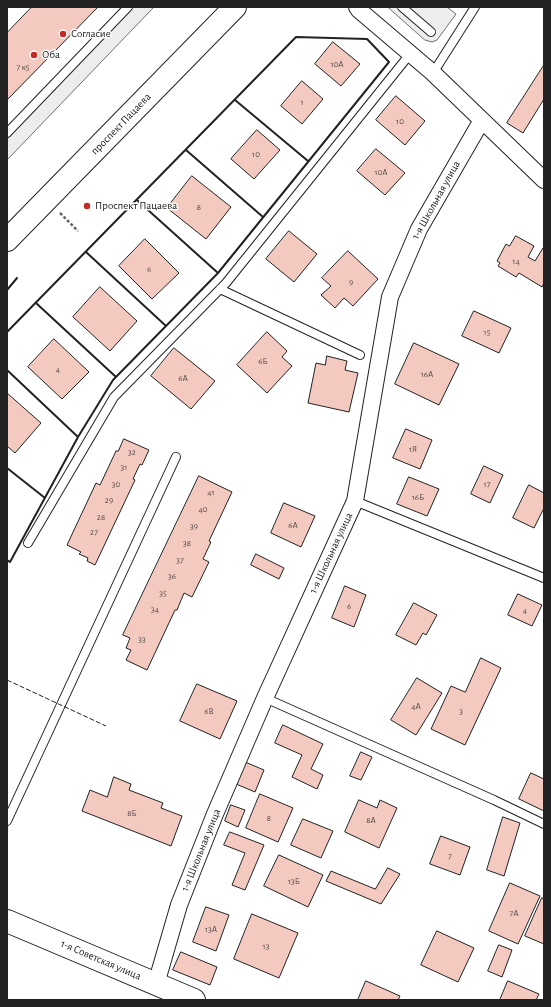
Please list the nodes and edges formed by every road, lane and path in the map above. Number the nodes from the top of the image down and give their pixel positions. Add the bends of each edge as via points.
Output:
1 (128, 7) edge
2 (234, 7) edge
3 (357, 7) edge
4 (475, 7) edge
5 (406, 8) edge
6 (431, 32) dead end
7 (410, 54) junction
8 (432, 73) junction
9 (482, 120) junction
10 (7, 133) edge
11 (544, 180) edge
12 (58, 212) dead end
13 (78, 231) dead end
14 (7, 240) edge
15 (220, 289) junction
16 (360, 355) dead end
17 (176, 457) dead end
18 (355, 500) junction
19 (28, 543) dead end
20 (544, 578) edge
21 (265, 698) junction
22 (7, 821) edge
23 (544, 824) edge
24 (7, 921) edge
25 (156, 984) junction
26 (194, 1000) edge

1 - 10 lane
2 - 14 main road, проспект Пацаева
3 - 7 street
4 - 8 lane
5 - 6 lane
7 - 8 street
7 - 15 lane
8 - 9 street
9 - 11 street
9 - 18 street, 1-я Школьная улица via 418,229 390,297
12 - 13 path
15 - 16 lane
15 - 19 lane via 114,397
17 - 22 lane
18 - 20 lane
18 - 21 street, 1-я Школьная улица
21 - 23 lane
21 - 25 street, 1-я Школьная улица via 179,905
24 - 25 main road, 1-я Советская улица
25 - 26 main road, 1-я Советская улица

